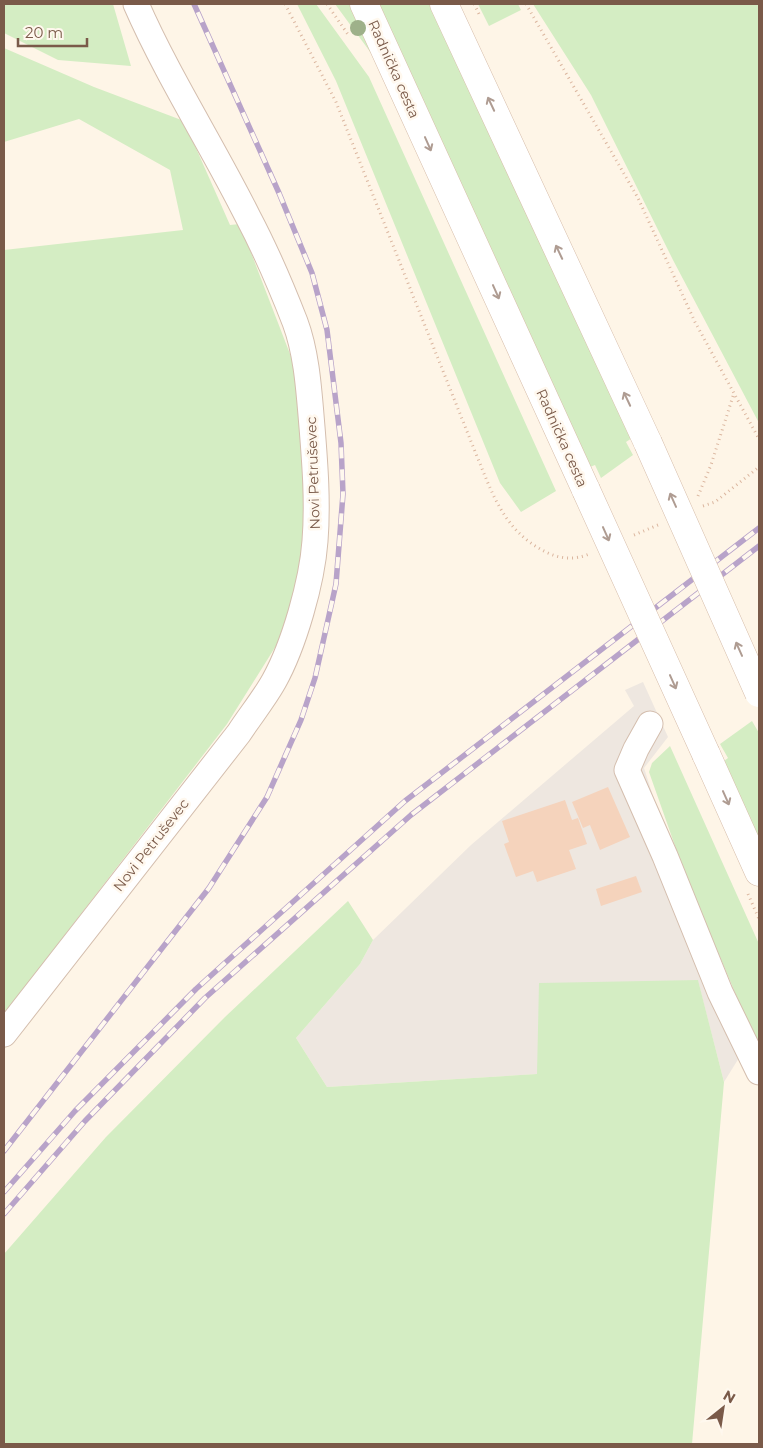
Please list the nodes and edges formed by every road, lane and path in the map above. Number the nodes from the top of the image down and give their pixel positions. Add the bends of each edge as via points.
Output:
1 (136, 4) edge
2 (285, 4) edge
3 (364, 4) edge
4 (444, 4) edge
5 (526, 4) edge
6 (734, 392) junction
7 (759, 439) edge
8 (759, 467) edge
9 (696, 502) dead end
10 (700, 508) dead end
11 (666, 522) dead end
12 (631, 536) dead end
13 (596, 551) dead end
14 (759, 693) edge
15 (650, 724) dead end
16 (759, 872) edge
17 (4, 1034) edge
18 (759, 1072) edge

1 - 17 street, Novi Petruševec via 153,42 249,218 296,324 311,417 315,542 298,620 274,682 239,733
2 - 13 path via 336,102 496,501 515,531 536,547 557,557 578,558
3 -> 16 main road, Radnička cesta, bridge
14 -> 4 main road, bridge via 648,443
5 - 6 path via 638,198 695,322
6 - 7 path
6 - 9 path
8 - 10 path via 714,502
11 - 12 path
15 - 18 street via 627,770 720,992

